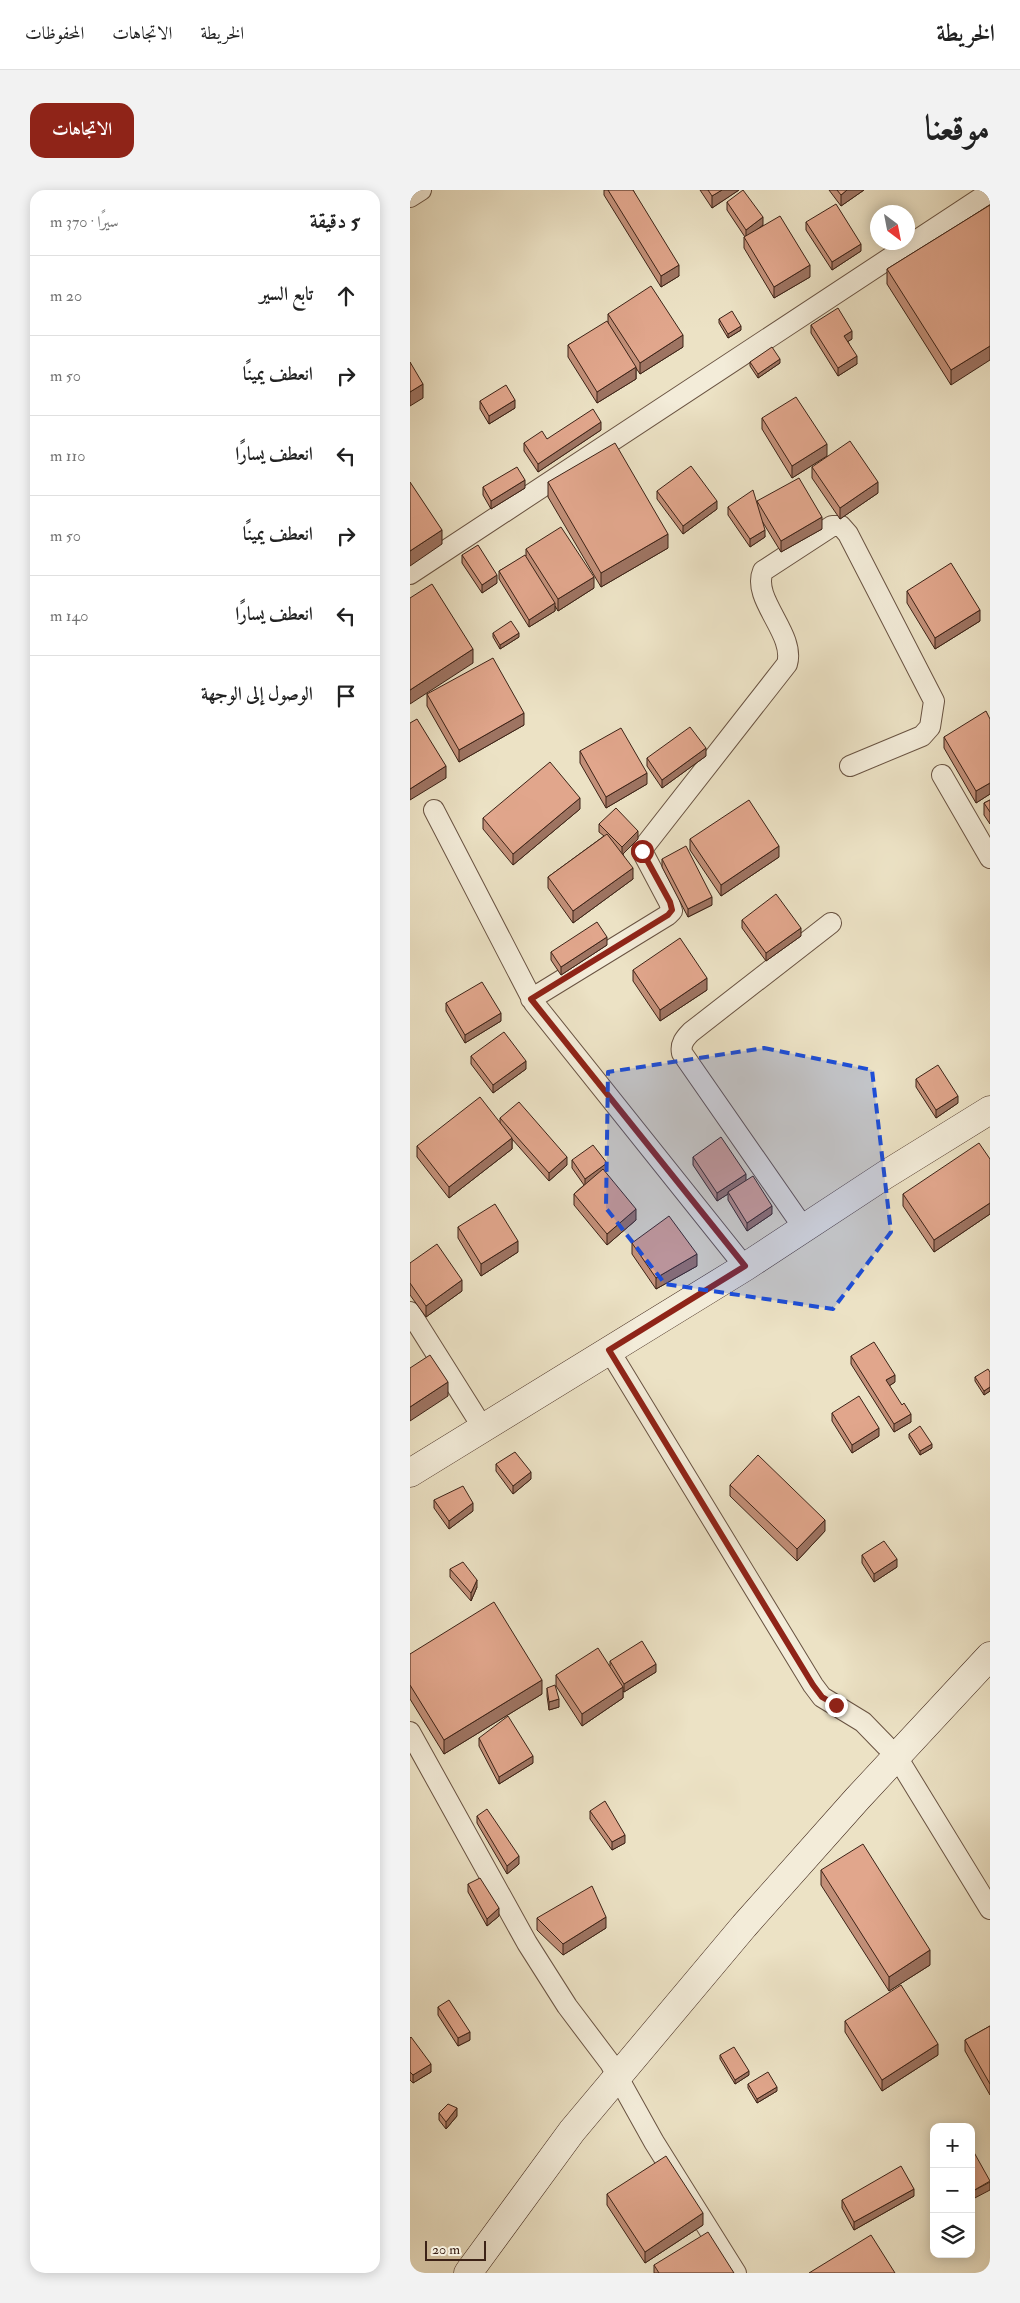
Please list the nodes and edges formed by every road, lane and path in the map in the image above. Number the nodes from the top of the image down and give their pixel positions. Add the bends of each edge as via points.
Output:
1 (421, 190) edge
2 (990, 192) edge
3 (410, 197) edge
4 (410, 574) edge
5 (850, 766) dead end
6 (942, 775) dead end
7 (434, 810) dead end
8 (990, 858) edge
9 (831, 923) dead end
10 (531, 999) junction
11 (990, 1110) edge
12 (803, 1227) junction
13 (745, 1266) junction
14 (410, 1312) edge
15 (609, 1350) junction
16 (483, 1428) junction
17 (410, 1473) edge
18 (990, 1656) edge
19 (410, 1732) edge
20 (897, 1757) junction
21 (990, 1909) edge
22 (618, 2077) junction
23 (468, 2273) edge
24 (736, 2273) edge

1 - 3 street
2 - 4 street
5 - 10 street via 922,736 930,728 934,701 848,534 841,526 832,526 763,570 759,583 788,647 787,664 643,848 672,910
6 - 8 street
7 - 10 street
9 - 12 street via 691,1032 681,1049
10 - 13 street
11 - 12 street
12 - 13 street
13 - 15 street
14 - 16 street
15 - 16 street
15 - 20 street via 822,1697 862,1722
16 - 17 street
18 - 20 street
19 - 22 street via 527,1943
20 - 21 street
20 - 22 street via 744,1926
22 - 23 street via 572,2131
22 - 24 street via 654,2142

